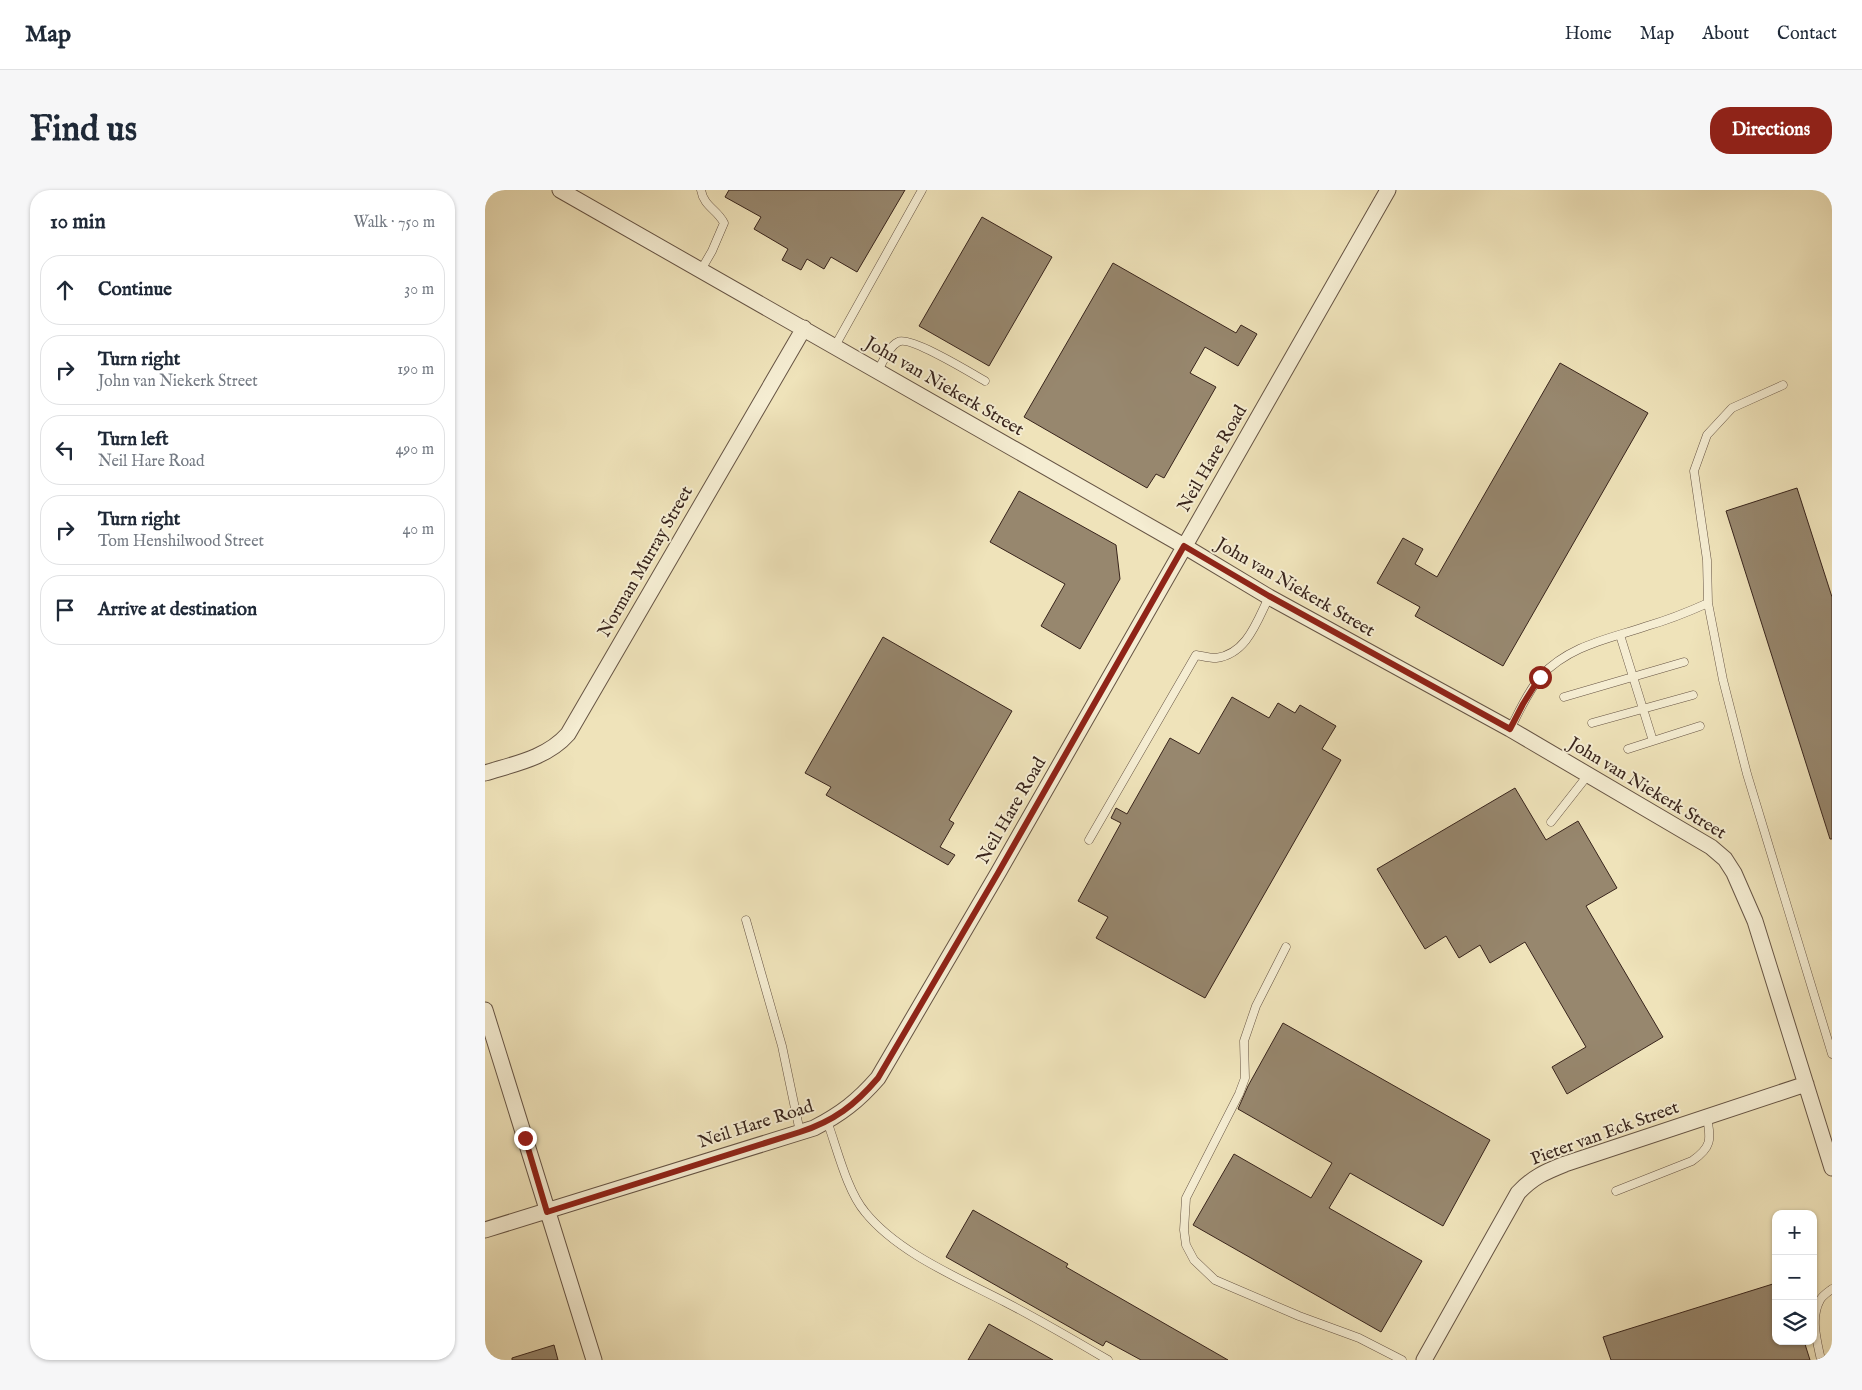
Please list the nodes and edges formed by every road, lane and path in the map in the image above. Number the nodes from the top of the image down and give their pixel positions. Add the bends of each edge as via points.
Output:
1 (560, 190) edge
2 (701, 190) edge
3 (922, 190) edge
4 (1388, 190) edge
5 (701, 270) junction
6 (804, 328) junction
7 (835, 346) junction
8 (878, 371) junction
9 (985, 381) dead end
10 (1783, 385) dead end
11 (1184, 546) junction
12 (1269, 596) junction
13 (1709, 604) junction
14 (1620, 635) junction
15 (1684, 662) dead end
16 (1631, 676) junction
17 (1693, 695) dead end
18 (1564, 697) dead end
19 (1642, 708) junction
20 (1592, 723) dead end
21 (1700, 726) dead end
22 (1510, 729) junction
23 (1653, 741) junction
24 (1628, 749) dead end
25 (485, 773) edge
26 (1589, 775) junction
27 (1551, 822) dead end
28 (1089, 840) dead end
29 (746, 920) dead end
30 (1286, 947) dead end
31 (485, 1010) edge
32 (1832, 1054) edge
33 (1806, 1084) junction
34 (1707, 1117) junction
35 (827, 1121) junction
36 (800, 1132) junction
37 (1832, 1168) edge
38 (1616, 1191) dead end
39 (547, 1212) junction
40 (485, 1230) edge
41 (1832, 1289) edge
42 (594, 1360) edge
43 (1108, 1360) edge
44 (1402, 1360) edge
45 (1424, 1360) edge
46 (1821, 1360) edge

1 - 5 street, John van Niekerk Street
2 - 5 lane via 705,203 724,223
3 - 7 lane
4 - 11 street, Neil Hare Road
5 - 6 street, John van Niekerk Street
6 - 7 street, John van Niekerk Street
6 - 25 street, Norman Murray Street via 568,734 548,752
7 - 8 street, John van Niekerk Street
8 - 9 lane via 891,348 903,340 916,343
8 - 11 street, John van Niekerk Street
10 - 13 lane via 1732,408 1707,435 1694,471 1707,560
11 - 12 street, John van Niekerk Street
11 - 35 street, Neil Hare Road via 878,1078 848,1108
12 - 22 street, John van Niekerk Street
12 - 28 lane via 1243,645 1233,653 1215,658 1196,655
13 - 14 lane
13 - 32 lane via 1723,680 1747,774
14 - 16 lane
14 - 22 lane via 1582,646 1559,660 1540,677
15 - 16 lane
16 - 18 lane
16 - 19 lane
17 - 19 lane
19 - 20 lane
19 - 23 lane
21 - 23 lane
22 - 26 street, John van Niekerk Street
23 - 24 lane
26 - 27 lane
26 - 33 street, John van Niekerk Street via 1711,847 1730,866 1755,921
29 - 36 lane via 782,1046
30 - 44 lane via 1256,1006 1244,1041 1245,1078 1239,1094 1186,1198 1184,1230 1187,1246 1194,1260 1215,1280 1359,1338
31 - 39 street
33 - 34 street, Pieter van Eck Street
33 - 37 street, John van Niekerk Street
34 - 38 lane via 1710,1138 1703,1153 1693,1161
34 - 45 street, Pieter van Eck Street via 1542,1172 1529,1181 1518,1193
35 - 36 street, Neil Hare Road
35 - 43 lane via 852,1189 863,1211 875,1224 937,1268
36 - 39 street, Neil Hare Road
39 - 40 street, Neil Hare Road
39 - 42 street
41 - 46 lane via 1821,1298 1816,1312

